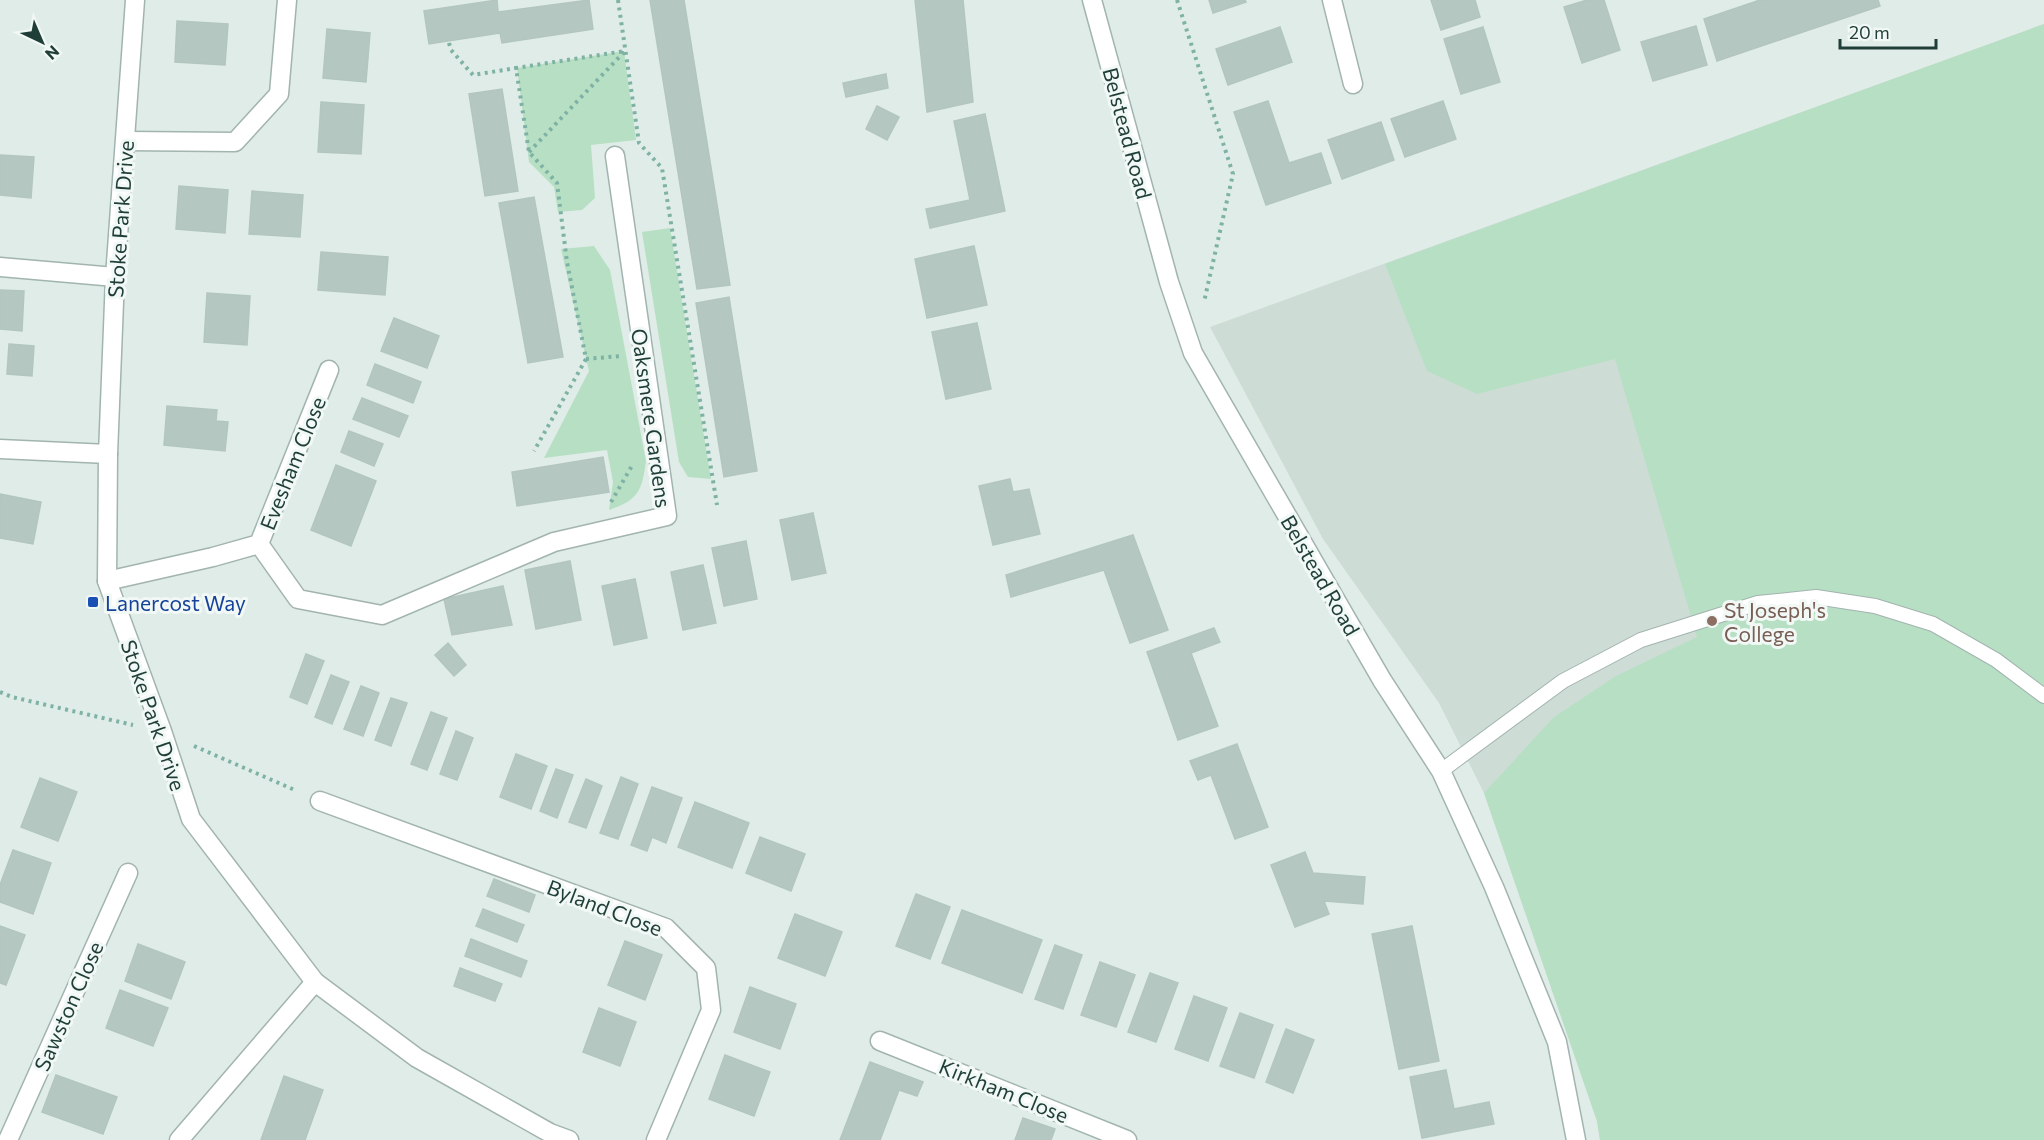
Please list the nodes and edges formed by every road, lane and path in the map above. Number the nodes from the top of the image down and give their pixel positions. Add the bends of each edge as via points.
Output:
1 (135, 0) edge
2 (287, 0) edge
3 (618, 0) edge
4 (1092, 0) edge
5 (1177, 0) edge
6 (1332, 0) edge
7 (449, 43) dead end
8 (625, 51) junction
9 (516, 68) junction
10 (1353, 84) dead end
11 (126, 141) junction
12 (529, 152) junction
13 (615, 156) dead end
14 (0, 267) edge
15 (115, 277) junction
16 (1203, 309) dead end
17 (626, 356) dead end
18 (586, 359) junction
19 (329, 370) dead end
20 (0, 449) edge
21 (534, 451) dead end
22 (108, 454) junction
23 (638, 456) dead end
24 (717, 505) dead end
25 (602, 531) junction
26 (259, 544) junction
27 (107, 581) junction
28 (0, 692) edge
29 (2044, 696) edge
30 (162, 731) junction
31 (1441, 771) junction
32 (320, 801) joint
33 (128, 873) dead end
34 (315, 982) junction
35 (880, 1041) dead end
36 (549, 1137) edge
37 (8, 1140) edge
38 (179, 1140) edge
39 (569, 1140) edge
40 (656, 1140) edge
41 (1127, 1140) edge
42 (1576, 1140) edge

1 - 11 street, Stoke Park Drive
2 - 11 street via 279,94 236,142
3 - 8 path
4 - 31 street, Belstead Road via 1169,282 1193,353 1382,680
5 - 16 path via 1233,174
6 - 10 street
7 - 9 path via 473,75
8 - 9 path
8 - 12 path
8 - 24 path via 639,143 662,168
9 - 12 path
11 - 15 street, Stoke Park Drive
12 - 18 path via 557,183
13 - 25 street, Oaksmere Gardens via 667,516
14 - 15 street
15 - 22 street, Stoke Park Drive
17 - 18 path
18 - 21 path
19 - 26 street, Evesham Close
20 - 22 street
22 - 27 street, Stoke Park Drive
23 - 25 path via 610,503
25 - 26 street, Oaksmere Gardens via 554,542 382,615 298,599
26 - 27 street, Evesham Close
27 - 30 street, Stoke Park Drive
28 - 30 path
29 - 31 lane via 1996,660 1933,624 1875,606 1816,597 1758,603 1641,640 1563,681
30 - 32 path
30 - 34 street, Stoke Park Drive via 191,819
31 - 42 street, Belstead Road via 1557,1041
32 - 40 street, Byland Close via 666,928 706,968 711,1010
33 - 37 street, Sawston Close
34 - 36 street, Stoke Park Drive via 417,1058
34 - 38 street
35 - 41 street, Kirkham Close
36 - 39 street, Stoke Park Drive

